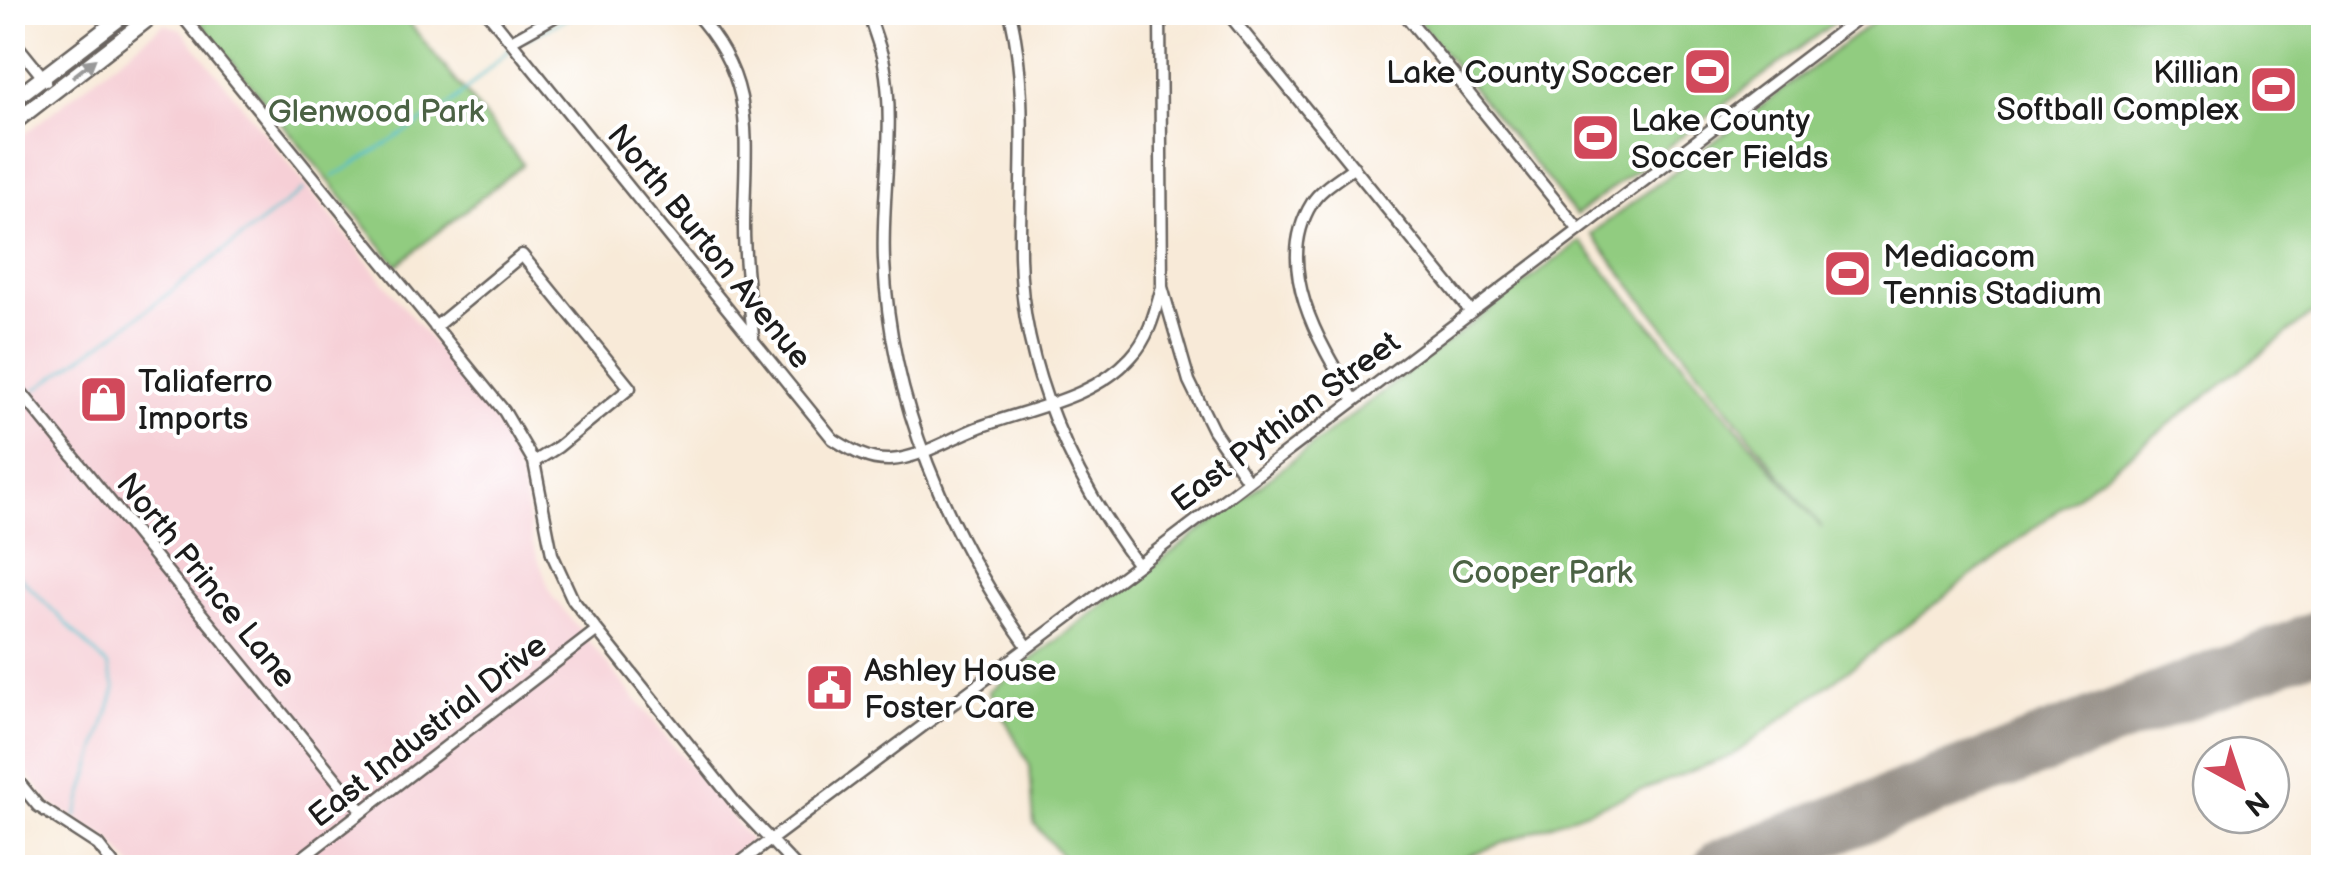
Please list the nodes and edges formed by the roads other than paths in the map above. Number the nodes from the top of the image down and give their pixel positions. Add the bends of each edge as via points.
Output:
1 (128, 12) edge
2 (157, 12) edge
3 (179, 12) edge
4 (487, 12) edge
5 (563, 12) edge
6 (694, 12) edge
7 (868, 12) edge
8 (1010, 12) edge
9 (1160, 12) edge
10 (1227, 12) edge
11 (1403, 12) edge
12 (1866, 12) edge
13 (12, 39) edge
14 (511, 41) junction
15 (44, 78) junction
16 (54, 92) junction
17 (12, 101) edge
18 (12, 124) edge
19 (1354, 167) junction
20 (1579, 230) junction
21 (1162, 287) junction
22 (750, 304) junction
23 (732, 312) junction
24 (1471, 312) junction
25 (1170, 322) junction
26 (435, 326) junction
27 (1151, 327) junction
28 (753, 338) junction
29 (12, 381) edge
30 (1354, 400) junction
31 (1050, 404) junction
32 (922, 452) junction
33 (534, 462) junction
34 (1248, 481) junction
35 (1138, 566) junction
36 (596, 631) junction
37 (1028, 647) junction
38 (12, 774) edge
39 (362, 811) junction
40 (772, 840) junction
41 (116, 868) edge
42 (289, 868) edge
43 (733, 868) edge
44 (797, 868) edge

1 - 15 main road
16 -> 2 main road
3 - 26 street
4 - 14 street, North Burton Avenue
5 - 14 street
6 - 22 street via 738,80 747,122
7 - 32 street via 884,63 884,260 893,346
8 - 31 street via 1024,116 1020,262 1025,311
9 - 21 street
10 - 19 street
11 - 20 street
12 - 20 street, East Pythian Street
13 - 15 street
14 - 23 street, North Burton Avenue
15 - 16 street
15 - 17 main road
16 - 18 main road
19 - 24 street
19 - 30 street via 1314,198 1295,258 1316,333
20 - 24 street, East Pythian Street
21 - 25 street
21 - 27 street
22 - 23 street
22 - 28 street
23 - 28 street, North Burton Avenue
24 - 30 street, East Pythian Street
25 - 27 street
25 - 34 street via 1213,430
26 - 33 street via 504,411
26 - 33 street via 522,255 630,388
27 - 31 street, North Burton Avenue via 1131,357 1096,386
28 - 32 street, North Burton Avenue via 833,439 861,456 890,460
29 - 39 street, North Prince Lane
30 - 34 street, East Pythian Street
31 - 32 street, North Burton Avenue
31 - 35 street via 1073,466
32 - 37 street via 952,524
33 - 36 street via 558,571
34 - 35 street, East Pythian Street
35 - 37 street, East Pythian Street
36 - 39 street, East Industrial Drive
36 - 40 street
37 - 40 street, East Pythian Street
38 - 41 street via 38,806 98,845
39 - 42 street, East Industrial Drive
40 - 43 street, East Pythian Street
40 - 44 street

